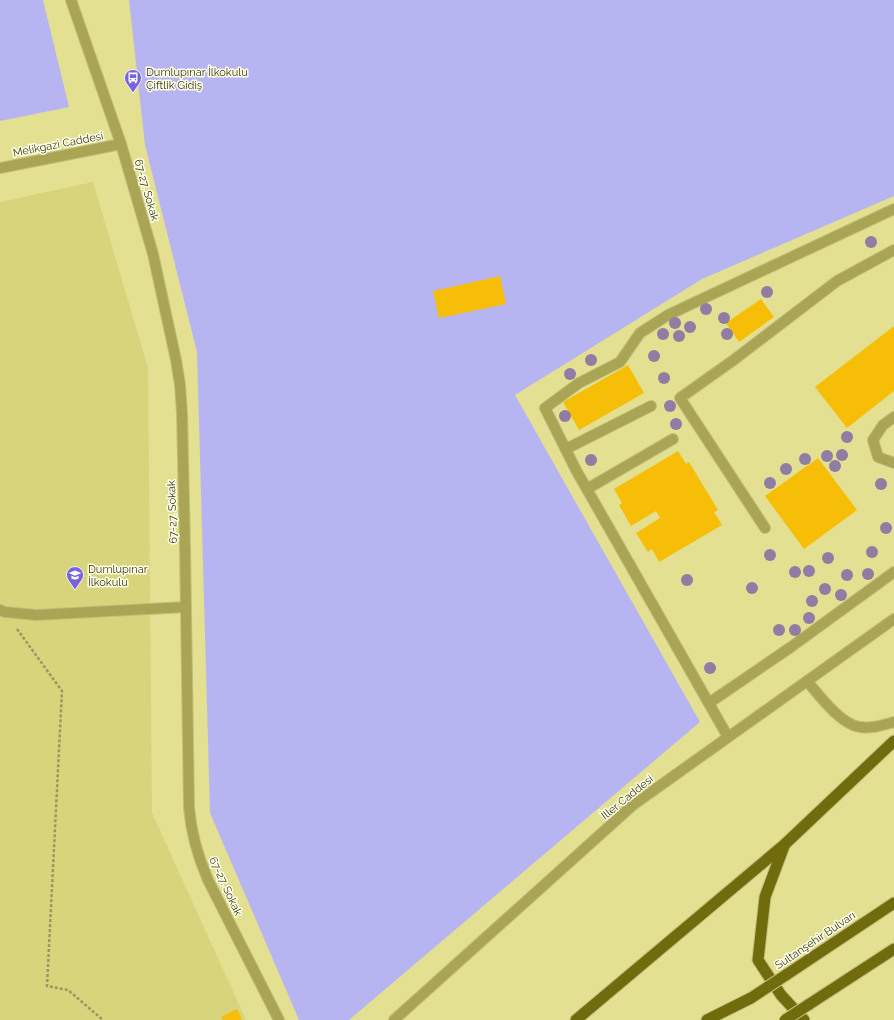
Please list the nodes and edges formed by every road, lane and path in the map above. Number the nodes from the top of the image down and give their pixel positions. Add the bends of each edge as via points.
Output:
1 (71, 0) edge
2 (121, 144) junction
3 (0, 168) edge
4 (894, 209) edge
5 (894, 250) edge
6 (651, 406) dead end
7 (894, 417) edge
8 (673, 439) dead end
9 (566, 449) junction
10 (894, 463) edge
11 (587, 489) junction
12 (765, 528) dead end
13 (894, 572) edge
14 (186, 607) junction
15 (2, 611) edge
16 (894, 619) edge
17 (806, 681) junction
18 (709, 703) junction
19 (894, 722) edge
20 (728, 737) junction
21 (894, 741) edge
22 (784, 845) junction
23 (894, 902) edge
24 (894, 949) edge
25 (103, 1020) edge
26 (279, 1020) edge
27 (394, 1020) edge
28 (576, 1020) edge
29 (707, 1020) edge
30 (785, 1020) edge
31 (804, 1020) edge

1 - 2 street, 67-27. Sokak
2 - 3 street, Melikgazi Caddesi
2 - 14 street, 67-27. Sokak via 153,254 176,360 182,413
4 - 9 street via 668,316 640,333 620,362 578,383 545,408
5 - 12 street via 837,281 680,398
6 - 9 street
7 - 10 street via 883,425 873,440 878,458
8 - 11 street
9 - 11 street
11 - 18 street
13 - 18 street
14 - 15 street via 36,615
14 - 26 street, 67-27. Sokak via 190,825 208,880
15 - 25 path via 62,691 47,986 68,990
16 - 17 street, İller Caddesi
17 - 19 street via 848,723 859,728 872,728
17 - 20 street, İller Caddesi
18 - 20 street
20 - 27 street, İller Caddesi via 633,805
21 - 22 highway
22 - 28 highway
22 - 31 highway via 765,897 758,960 781,995
23 - 29 highway, Sultanşehir Bulvarı, bridge via 751,998
24 - 30 highway, bridge

